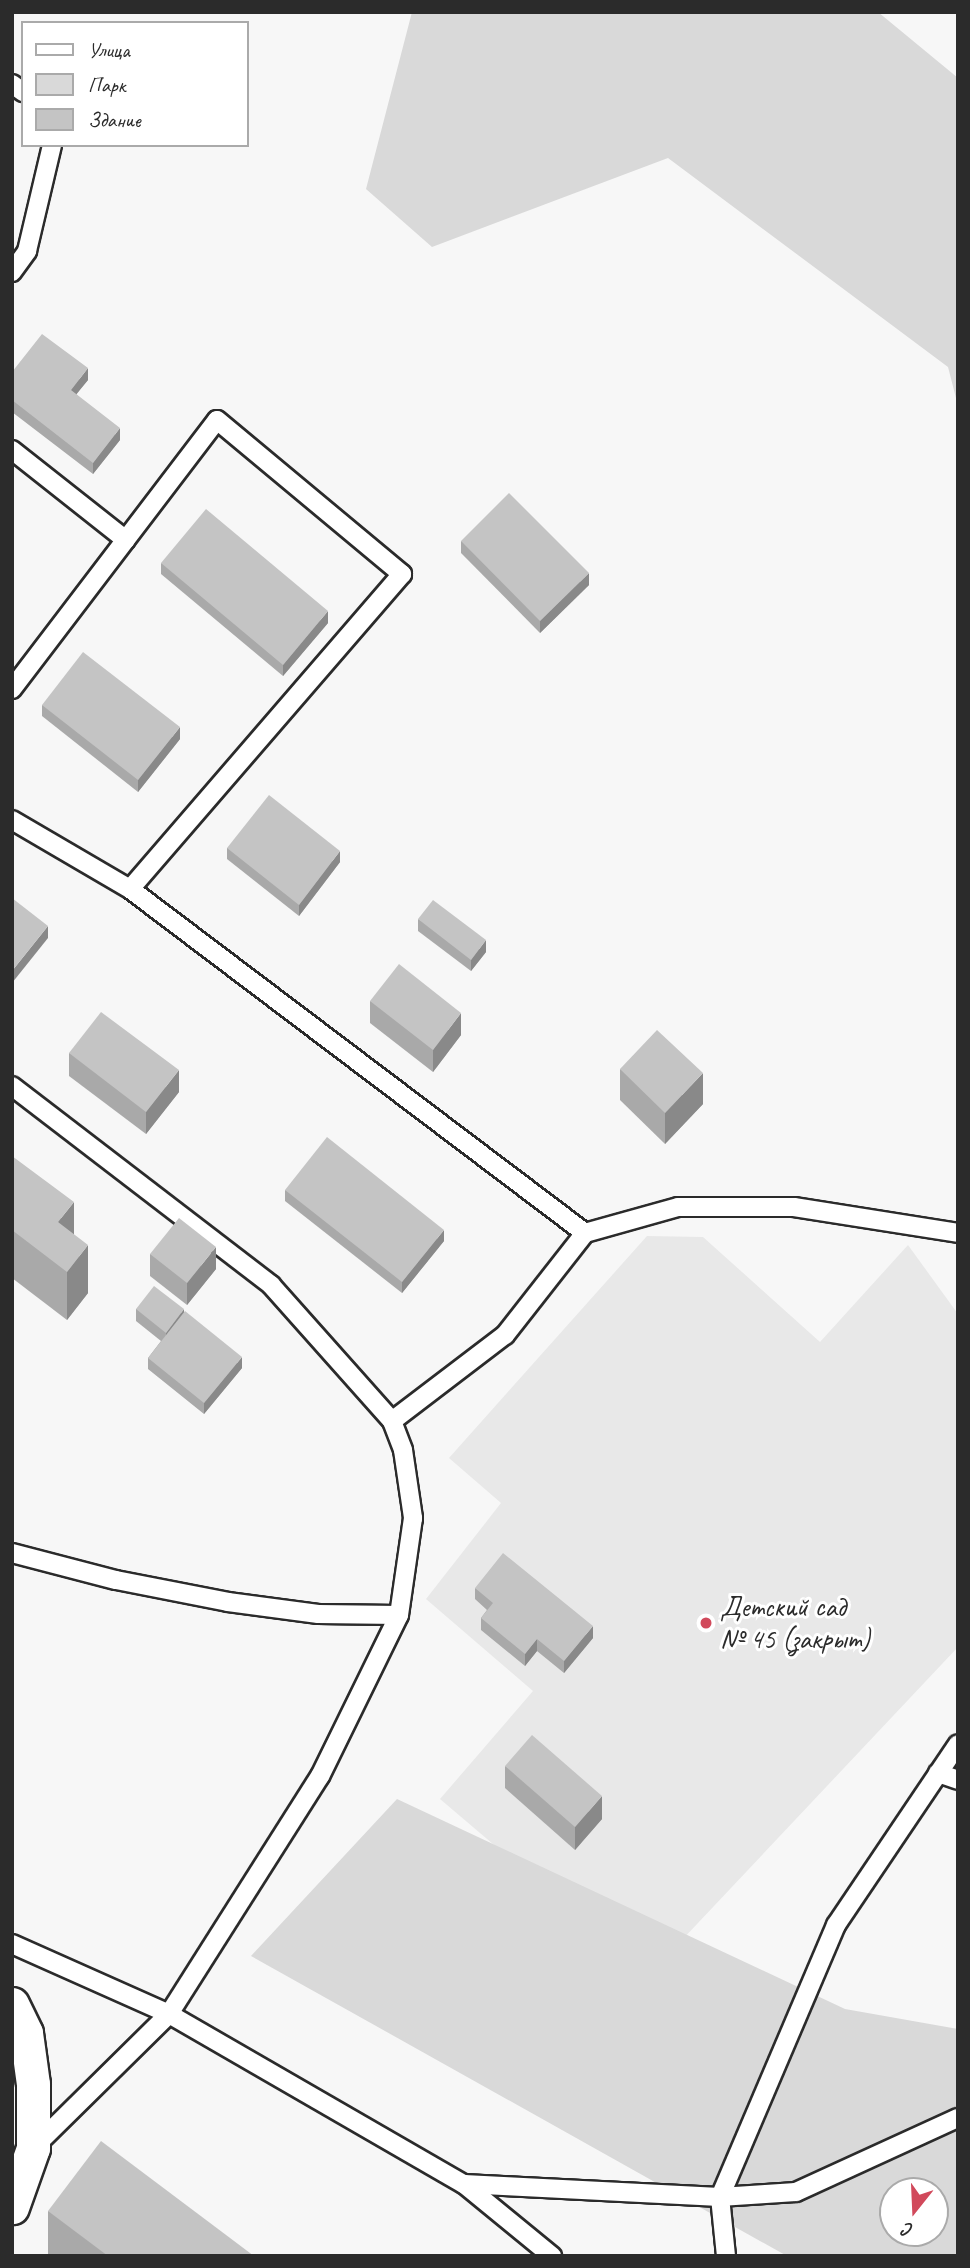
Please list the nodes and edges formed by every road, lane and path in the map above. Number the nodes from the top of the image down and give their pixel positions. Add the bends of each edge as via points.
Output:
1 (52, 147) edge
2 (12, 272) edge
3 (12, 450) edge
4 (126, 540) junction
5 (12, 689) edge
6 (12, 820) edge
7 (130, 889) junction
8 (12, 1086) edge
9 (585, 1233) junction
10 (958, 1233) edge
11 (392, 1421) junction
12 (12, 1553) edge
13 (399, 1615) junction
14 (958, 1744) edge
15 (939, 1773) junction
16 (958, 1780) edge
17 (12, 1944) edge
18 (12, 2004) edge
19 (169, 2014) junction
20 (958, 2118) edge
21 (33, 2148) junction
22 (464, 2184) junction
23 (720, 2197) junction
24 (12, 2207) edge
25 (552, 2256) edge
26 (726, 2256) edge

1 - 2 lane via 27,251
3 - 4 lane
4 - 5 lane
4 - 7 lane via 217,420 402,574
6 - 7 lane
7 - 9 lane
8 - 11 lane via 271,1285
9 - 10 lane via 678,1207 793,1208
9 - 11 lane via 505,1335
11 - 13 lane via 403,1450 413,1518
12 - 13 lane via 228,1602 317,1614
13 - 19 lane via 320,1776
14 - 15 lane
15 - 16 lane
15 - 23 lane via 836,1925
17 - 19 lane
18 - 21 street via 26,2033 33,2084
19 - 21 lane
19 - 22 lane
20 - 23 lane via 796,2192
21 - 24 street
22 - 23 lane
22 - 25 lane
23 - 26 lane

